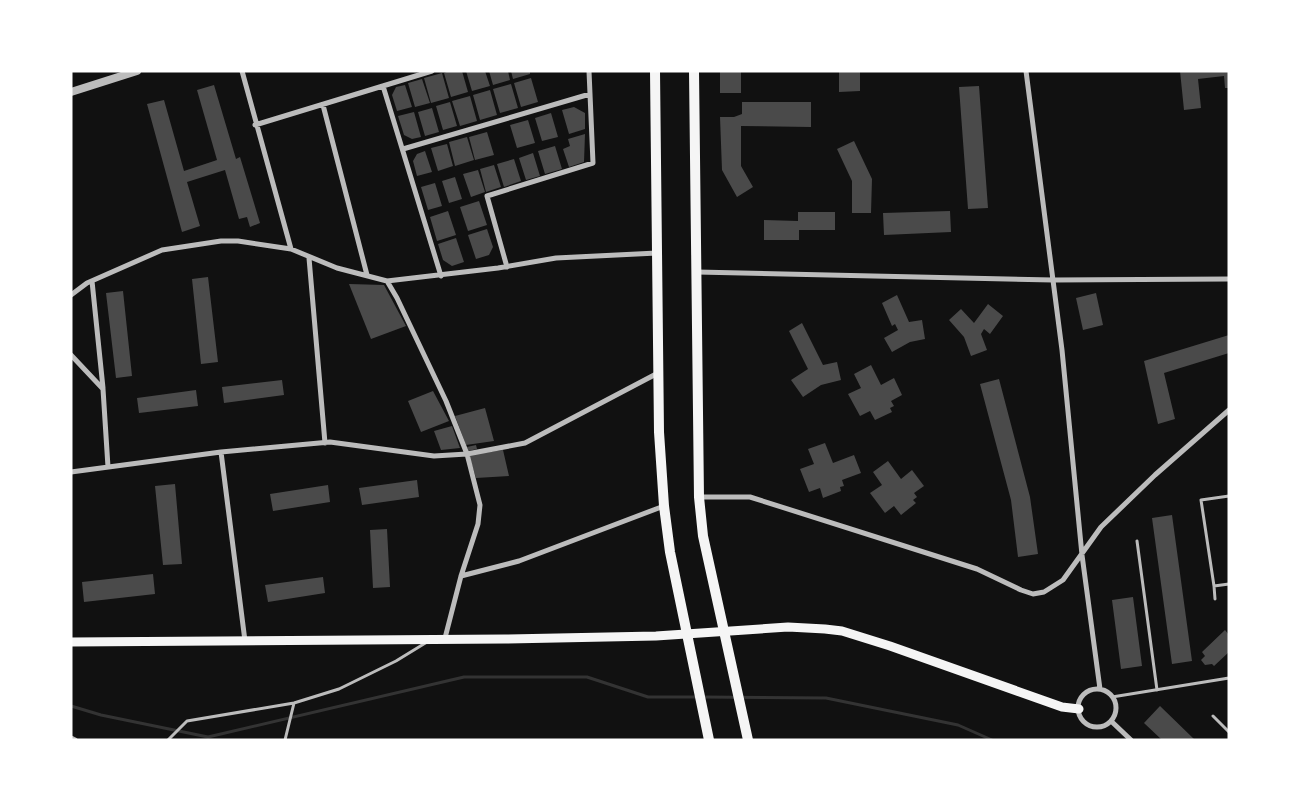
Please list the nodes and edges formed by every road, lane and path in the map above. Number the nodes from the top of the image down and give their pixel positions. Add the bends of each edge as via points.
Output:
1 (137, 71) edge
2 (242, 71) edge
3 (432, 71) edge
4 (590, 71) edge
5 (655, 71) edge
6 (694, 71) edge
7 (1026, 71) edge
8 (383, 86) junction
9 (71, 92) edge
10 (590, 94) junction
11 (323, 105) junction
12 (255, 126) junction
13 (403, 149) junction
14 (290, 249) junction
15 (657, 253) junction
16 (309, 258) junction
17 (507, 266) junction
18 (696, 272) junction
19 (367, 275) junction
20 (441, 276) junction
21 (1229, 279) edge
22 (1053, 280) junction
23 (92, 281) junction
24 (387, 281) junction
25 (71, 295) edge
26 (71, 355) edge
27 (658, 372) junction
28 (103, 389) junction
29 (1229, 410) edge
30 (325, 443) junction
31 (221, 452) junction
32 (467, 454) junction
33 (108, 467) junction
34 (71, 472) edge
35 (1229, 496) edge
36 (699, 497) junction
37 (664, 506) junction
38 (1137, 541) dead end
39 (1082, 555) junction
40 (461, 576) junction
41 (1229, 584) edge
42 (1214, 586) junction
43 (1215, 599) dead end
44 (723, 631) junction
45 (686, 634) junction
46 (434, 638) junction
47 (445, 638) junction
48 (245, 641) junction
49 (71, 642) edge
50 (1228, 679) edge
51 (1100, 689) junction
52 (1158, 690) junction
53 (1112, 697) junction
54 (294, 703) junction
55 (1079, 709) junction
56 (1213, 716) dead end
57 (1111, 721) junction
58 (1229, 732) edge
59 (747, 736) edge
60 (71, 738) edge
61 (708, 738) edge
62 (76, 740) edge
63 (168, 740) edge
64 (285, 740) edge
65 (1131, 740) edge

1 - 9 street
2 - 12 street
3 - 8 street
4 - 10 street
5 - 15 main road
6 - 18 main road
7 - 22 street
8 - 11 street
8 - 13 street
10 - 13 street
10 - 17 street via 593,163 487,196
11 - 12 street
11 - 19 street
12 - 14 street
13 - 20 street
14 - 16 street
14 - 23 street via 238,241 178,246
15 - 17 street via 556,258
15 - 27 main road
16 - 19 street
16 - 30 street
17 - 20 street
18 - 22 street
18 - 36 main road
19 - 24 street
20 - 24 street
21 - 22 street
22 - 39 street
23 - 25 street
23 - 28 street
24 - 32 street via 446,400
26 - 28 street
27 - 32 street via 526,443
27 - 37 main road
28 - 33 street
29 - 39 street via 1101,527
30 - 31 street
30 - 32 street via 434,456
31 - 33 street
31 - 48 street
32 - 40 street via 480,515
33 - 34 street
35 - 42 lane via 1201,500
36 - 39 street via 750,497 977,569 1032,594 1055,587
36 - 44 main road via 703,536
37 - 40 street via 518,561
37 - 45 main road
38 - 52 lane
39 - 51 street
40 - 47 street
41 - 42 lane
42 - 43 lane
44 - 45 main road
44 - 55 main road via 788,627 842,631 1062,707
44 - 59 main road
45 - 47 main road
45 - 61 main road
46 - 47 main road
46 - 48 main road
46 - 54 lane via 339,689
48 - 49 main road
50 - 52 lane
51 - 53 street
51 - 55 street via 1083,695
52 - 53 lane
53 - 57 street via 1116,706
54 - 63 lane via 187,721
54 - 64 lane
55 - 57 street via 1082,719 1092,726 1104,726
56 - 58 lane
57 - 65 street
60 - 62 street

